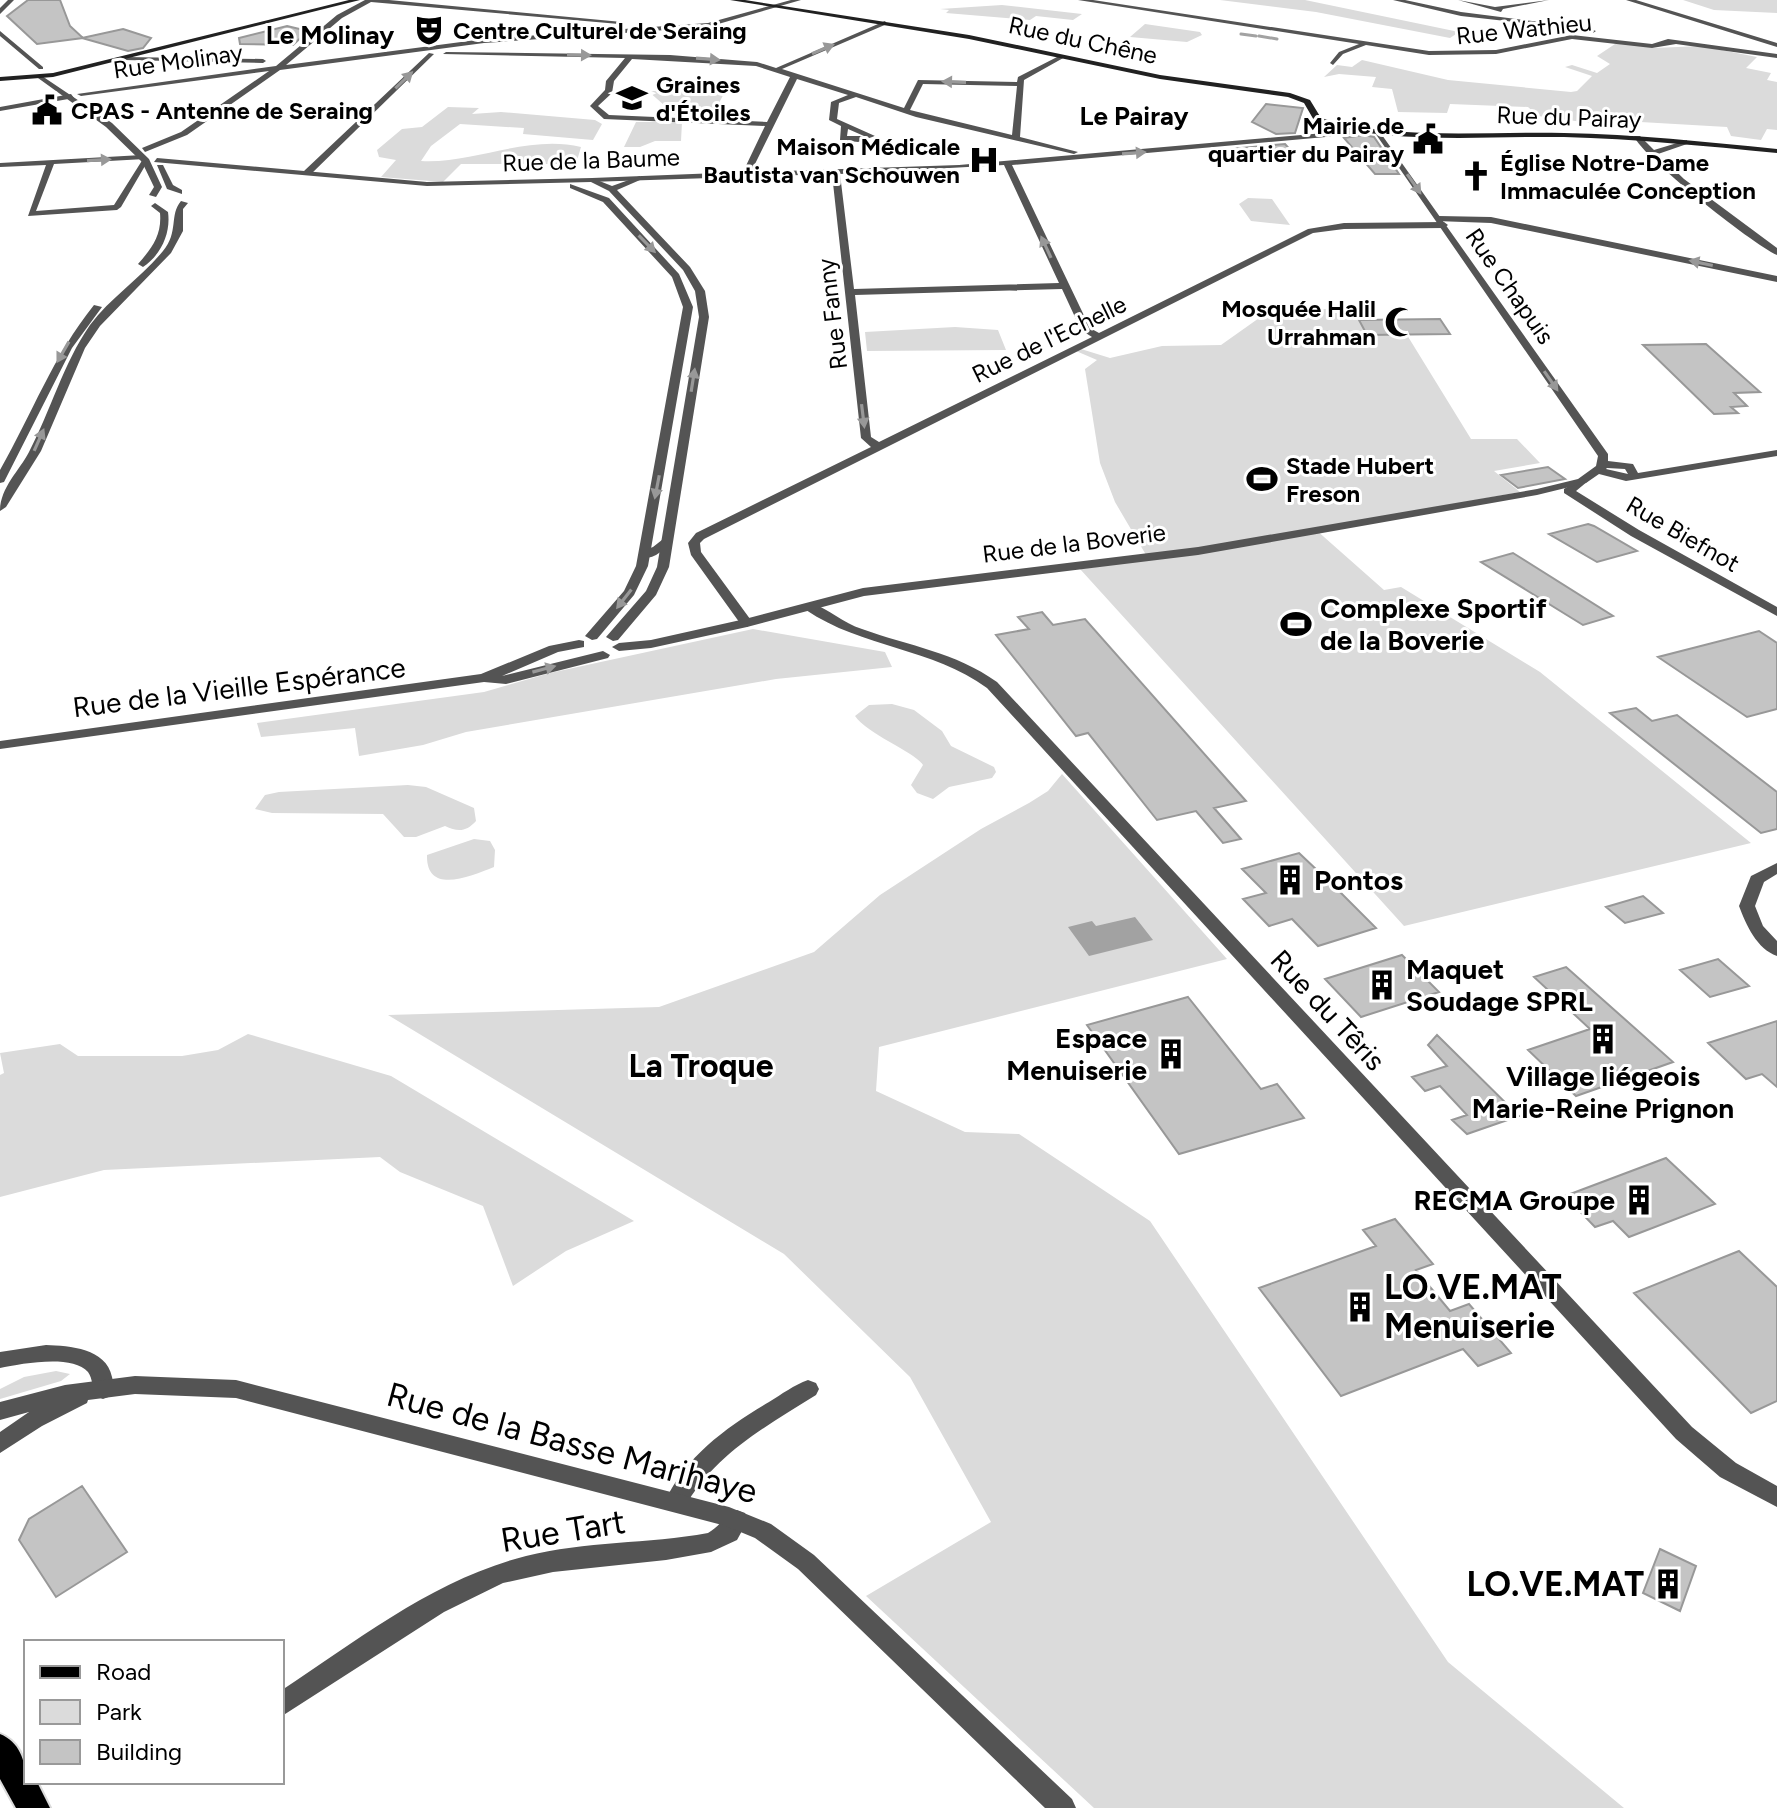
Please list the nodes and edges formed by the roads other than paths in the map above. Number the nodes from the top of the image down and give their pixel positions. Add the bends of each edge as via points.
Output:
1 (11, 0) edge
2 (348, 0) edge
3 (357, 0) edge
4 (369, 0) edge
5 (486, 0) edge
6 (733, 0) edge
7 (798, 0) edge
8 (1081, 0) edge
9 (1396, 0) edge
10 (1546, 0) edge
11 (1629, 0) edge
12 (1464, 1) edge
13 (1518, 5) junction
14 (777, 8) junction
15 (1439, 9) junction
16 (1454, 9) junction
17 (1496, 9) junction
18 (467, 10) junction
19 (0, 12) edge
20 (1537, 17) junction
21 (885, 23) junction
22 (1564, 25) junction
23 (664, 28) junction
24 (0, 33) edge
25 (1620, 34) junction
26 (1676, 42) junction
27 (1364, 44) junction
28 (1777, 45) edge
29 (417, 51) junction
30 (431, 54) junction
31 (631, 56) junction
32 (1063, 56) junction
33 (1777, 56) edge
34 (125, 59) junction
35 (1333, 63) dead end
36 (283, 65) junction
37 (779, 68) junction
38 (59, 71) junction
39 (40, 72) junction
40 (798, 75) junction
41 (0, 79) edge
42 (1021, 84) junction
43 (81, 94) junction
44 (858, 95) junction
45 (71, 96) junction
46 (0, 109) edge
47 (906, 110) junction
48 (624, 119) junction
49 (1318, 120) junction
50 (770, 124) junction
51 (845, 125) dead end
52 (1359, 129) junction
53 (1377, 130) junction
54 (619, 133) dead end
55 (1313, 136) junction
56 (1016, 138) junction
57 (1637, 138) junction
58 (1684, 142) junction
59 (1777, 151) edge
60 (1651, 154) junction
61 (144, 156) junction
62 (1089, 156) junction
63 (157, 160) junction
64 (51, 163) junction
65 (1007, 163) junction
66 (0, 165) edge
67 (836, 171) junction
68 (307, 173) junction
69 (746, 174) junction
70 (637, 178) junction
71 (592, 180) junction
72 (535, 182) junction
73 (612, 189) junction
74 (179, 192) junction
75 (190, 198) junction
76 (154, 201) junction
77 (1441, 222) junction
78 (1775, 250) edge
79 (1777, 279) edge
80 (1065, 286) junction
81 (849, 292) junction
82 (1098, 336) junction
83 (877, 446) junction
84 (1777, 453) edge
85 (1624, 464) junction
86 (1601, 466) junction
87 (1681, 469) junction
88 (1634, 475) junction
89 (1620, 478) junction
90 (0, 480) edge
91 (1582, 481) junction
92 (1568, 491) junction
93 (1537, 492) junction
94 (0, 507) edge
95 (667, 540) junction
96 (644, 555) junction
97 (663, 567) junction
98 (811, 607) junction
99 (1777, 612) edge
100 (747, 623) junction
101 (592, 636) junction
102 (616, 642) junction
103 (579, 644) junction
104 (603, 655) junction
105 (484, 678) junction
106 (0, 745) edge
107 (1777, 868) edge
108 (1777, 951) edge
109 (0, 1360) edge
110 (808, 1389) dead end
111 (93, 1392) junction
112 (0, 1411) edge
113 (0, 1444) edge
114 (1777, 1497) edge
115 (676, 1501) junction
116 (737, 1520) junction
117 (284, 1703) edge
118 (0, 1749) edge
119 (34, 1808) edge
120 (1063, 1808) edge

1 - 19 street
2 - 38 main road
3 - 34 main road
4 - 18 street
4 - 36 street via 345,9
5 - 18 street
6 - 14 main road, Rue du Chêne
7 - 14 street
8 - 27 street, Rue Wathieu
9 - 15 street
10 - 13 street
11 - 28 street
12 - 16 street
12 - 17 street
13 - 17 street
13 - 20 street
14 - 21 main road, Rue du Chêne
14 - 23 street via 712,25
15 - 16 street
15 - 22 street
16 - 17 street
17 - 20 street
18 - 23 street
20 - 22 street
21 - 32 main road, Rue du Chêne
37 -> 21 street
22 - 25 street
22 - 25 street
23 - 29 street via 506,38
24 - 39 street
25 - 26 street
26 - 27 street, Rue Wathieu via 1652,46 1572,37 1462,54
26 - 33 street
27 - 35 street via 1341,53
29 - 30 street
29 - 36 street
30 -> 31 street
68 -> 30 street
31 -> 37 street
31 - 48 street via 594,107 607,117
32 - 42 street via 1023,77
32 - 49 main road, Rue du Chêne via 1160,77 1290,95 1304,99
34 - 36 street
34 - 38 main road
36 - 43 street, Rue Molinay
36 - 61 street
37 - 40 street
38 - 39 main road
38 - 43 street via 60,79
39 - 41 main road
39 - 45 street
40 - 44 street
40 - 50 street via 791,79
42 -> 47 street via 922,81
42 - 56 street
43 - 61 street
44 - 47 street
44 - 51 street via 834,103 833,120
45 - 46 street
45 - 61 street
47 - 56 street
48 - 50 street
48 - 54 street
49 - 52 main road, Rue du Pairay
49 - 55 street via 1305,132
50 - 69 street
52 - 53 main road, Rue du Pairay
52 - 55 street, Rue de la Baume
53 - 57 main road, Rue du Pairay
53 -> 77 street, Rue Chapuis
62 -> 55 street, Rue de la Baume
56 - 62 street
57 - 58 main road, Rue du Pairay
57 - 60 street
58 - 59 main road, Rue du Pairay
58 - 60 street
60 - 78 street
61 - 63 street
64 -> 61 street
61 - 64 street via 119,205 30,213
61 - 76 street via 158,187
62 - 65 street, Rue de la Baume
63 - 68 street, Rue de la Baume
63 - 74 street via 169,186
64 - 66 street
65 - 67 street, Rue de la Baume
80 -> 65 street
67 - 69 street, Rue de la Baume
67 - 81 street, Rue Fanny
68 - 72 street, Rue de la Baume via 427,184
69 - 70 street, Rue de la Baume
70 - 71 street, Rue de la Baume
70 - 73 street
71 - 72 street, Rue de la Baume
71 - 73 street
72 -> 96 street via 601,196 671,270 686,296 687,323
95 -> 73 street via 703,305 687,269
74 - 75 street
74 - 76 street
75 - 76 street
94 -> 75 street via 35,451 80,348 96,324 168,251 179,231 179,209
76 -> 90 street via 166,221 157,247 69,341
79 -> 77 street, Rue de l'Echelle via 1499,222
77 - 82 street, Rue de l'Echelle via 1311,231
77 -> 86 street, Rue Chapuis via 1604,456
80 - 81 street
80 - 82 street via 1086,330
81 -> 83 street, Rue Fanny via 866,438
82 - 83 street, Rue de l'Echelle
83 - 100 street, Rue de l'Echelle via 700,536 693,548
84 - 87 street
85 - 86 street
85 - 87 street
85 - 88 street
86 - 89 street
86 - 91 street, Rue de la Boverie
87 - 88 street
88 - 89 street, Rue de la Boverie
89 - 92 street, Rue de la Boverie
91 - 92 street
91 - 93 street, Rue de la Boverie
92 - 93 street, Rue de la Boverie
92 - 99 street, Rue Biefnot
93 - 98 street, Rue de la Boverie via 1219,548 878,590
95 - 96 street
95 - 97 street
96 - 97 street
96 -> 101 street via 634,585
97 - 102 street
98 - 100 street, Rue de la Boverie
98 - 114 street, Rue du Têris via 842,626 970,669 992,685 1684,1433 1728,1470
100 - 102 street, Rue de la Boverie via 651,644
101 - 102 street
101 - 103 street, Rue de la Vieille Espérance
102 - 104 street, Rue de la Vieille Espérance
103 - 104 street via 584,654
103 - 105 street, Rue de la Vieille Espérance
105 -> 104 street, Rue de la Vieille Espérance via 506,680
105 - 106 street, Rue de la Vieille Espérance
107 - 108 street via 1757,879 1747,906 1756,928
109 - 111 street via 76,1354 100,1374
110 - 115 street via 713,1450
111 - 112 street, Rue de la Basse Marihaye
111 - 113 street, Rue de la Basse Marihaye via 34,1420
111 - 115 street, Rue de la Basse Marihaye via 163,1384 236,1389
115 - 116 street, Rue de la Basse Marihaye
116 - 117 street, Rue Tart via 729,1533 711,1542 529,1565 498,1574 432,1608
116 - 120 street, Rue de la Basse Marihaye via 763,1531 806,1562
118 - 119 main road

